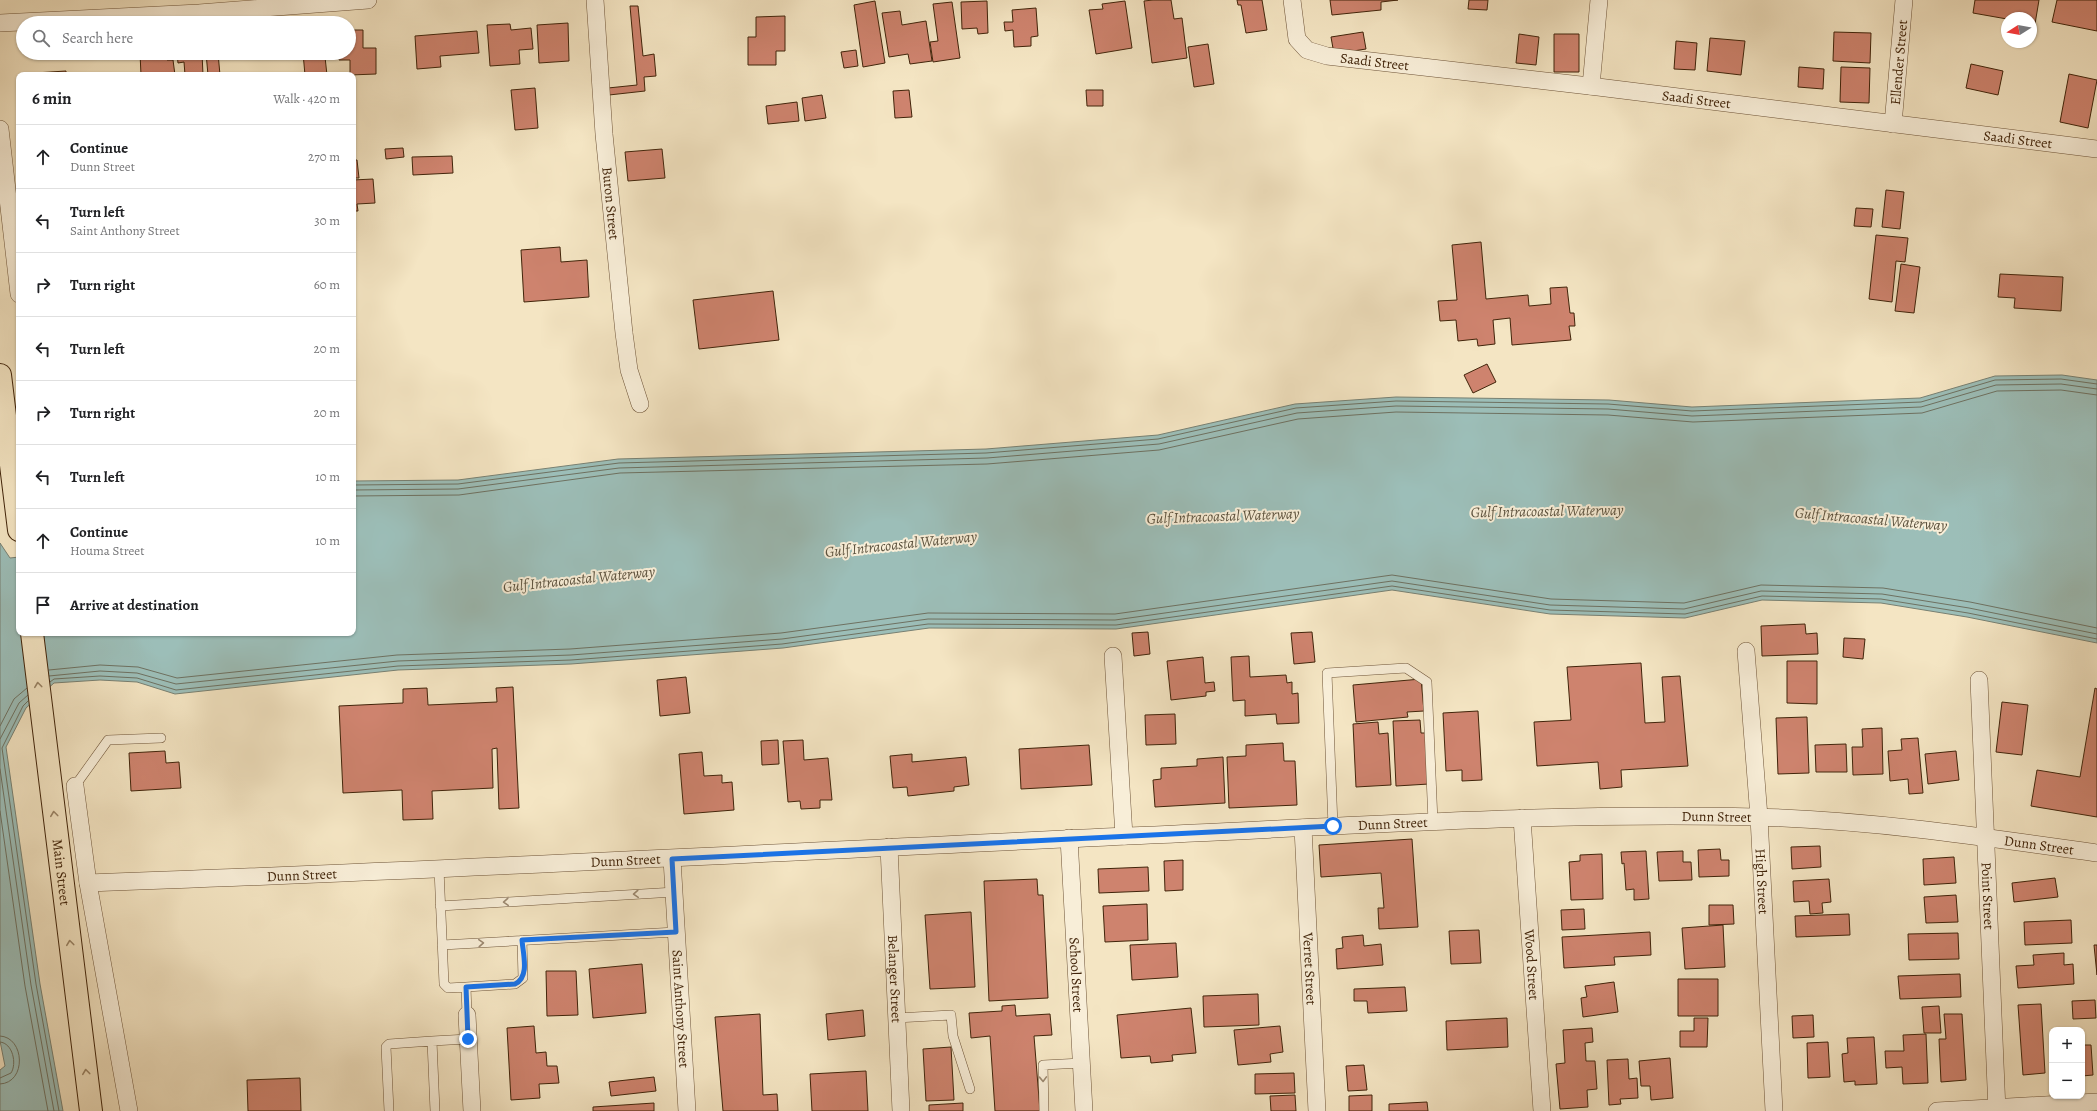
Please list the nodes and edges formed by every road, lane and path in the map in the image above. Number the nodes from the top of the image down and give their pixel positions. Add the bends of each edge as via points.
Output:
1 (368, 0) edge
2 (596, 0) edge
3 (1292, 0) edge
4 (1598, 0) edge
5 (1904, 0) edge
6 (155, 16) edge
7 (16, 22) edge
8 (0, 23) edge
9 (1591, 86) junction
10 (1893, 124) junction
11 (0, 129) edge
12 (2097, 149) edge
13 (16, 268) edge
14 (0, 375) edge
15 (640, 404) dead end
16 (16, 506) edge
17 (32, 636) edge
18 (1746, 651) dead end
19 (1113, 656) dead end
20 (1979, 680) dead end
21 (161, 738) dead end
22 (75, 786) joint
23 (1759, 817) junction
24 (1522, 818) junction
25 (1432, 822) junction
26 (1333, 826) junction
27 (1303, 828) junction
28 (1124, 836) junction
29 (1984, 836) junction
30 (1069, 838) junction
31 (889, 847) junction
32 (2097, 853) edge
33 (672, 859) junction
34 (439, 869) junction
35 (88, 883) junction
36 (674, 892) junction
37 (440, 906) junction
38 (676, 932) junction
39 (522, 940) junction
40 (442, 945) junction
41 (466, 987) junction
42 (467, 1015) joint
43 (896, 1018) junction
44 (468, 1039) junction
45 (432, 1041) junction
46 (1082, 1063) junction
47 (970, 1088) dead end
48 (2097, 1102) edge
49 (1997, 1109) edge
50 (91, 1111) edge
51 (129, 1111) edge
52 (389, 1111) edge
53 (435, 1111) edge
54 (472, 1111) edge
55 (687, 1111) edge
56 (901, 1111) edge
57 (1044, 1111) edge
58 (1084, 1111) edge
59 (1317, 1111) edge
60 (1542, 1111) edge
61 (1774, 1111) edge
62 (1937, 1111) edge

1 - 6 street
2 - 15 street, Buron Street via 604,134 624,333 629,370
3 - 9 street, Saadi Street via 1297,39 1307,50 1327,56
4 - 9 street
5 - 10 street, Ellender Street
7 - 8 street
9 - 10 street, Saadi Street
10 - 12 street, Saadi Street
11 - 13 street
14 - 16 main road
50 -> 17 main road, Main Street
18 - 23 street, High Street
19 - 28 street
20 - 29 street, Point Street
21 - 22 lane via 108,740
22 - 35 street, Main Street
23 - 24 street, Dunn Street
23 - 29 street, Dunn Street
23 - 61 street, High Street
24 - 25 street, Dunn Street
24 - 60 street, Wood Street
25 - 26 street, Dunn Street
25 - 26 lane via 1427,682 1406,668 1327,673
26 - 27 street, Dunn Street
27 - 28 street, Dunn Street
27 - 59 street, Verret Street
28 - 30 street, Dunn Street
29 - 32 street, Dunn Street
29 - 49 street, Point Street
30 - 31 street, Dunn Street
30 - 46 street, School Street
31 - 33 street, Dunn Street
31 - 43 street, Belanger Street
33 - 34 street, Dunn Street
33 - 36 street, Saint Anthony Street
34 - 35 street, Dunn Street
34 - 37 lane
35 - 51 street, Main Street
36 -> 37 lane
36 - 38 street, Saint Anthony Street
37 - 40 lane
38 - 39 lane
38 - 55 street, Saint Anthony Street
40 -> 39 lane
39 - 41 lane via 524,974 520,982
40 - 41 lane via 444,984 448,988
41 - 42 lane
42 - 44 street
43 - 47 lane via 951,1015 953,1036
43 - 56 street, Belanger Street
44 - 45 lane
44 - 54 street
45 - 52 lane via 389,1044 386,1047
45 - 53 lane
46 -> 57 lane via 1043,1065
46 - 58 street, School Street
48 - 49 street
49 - 62 street

